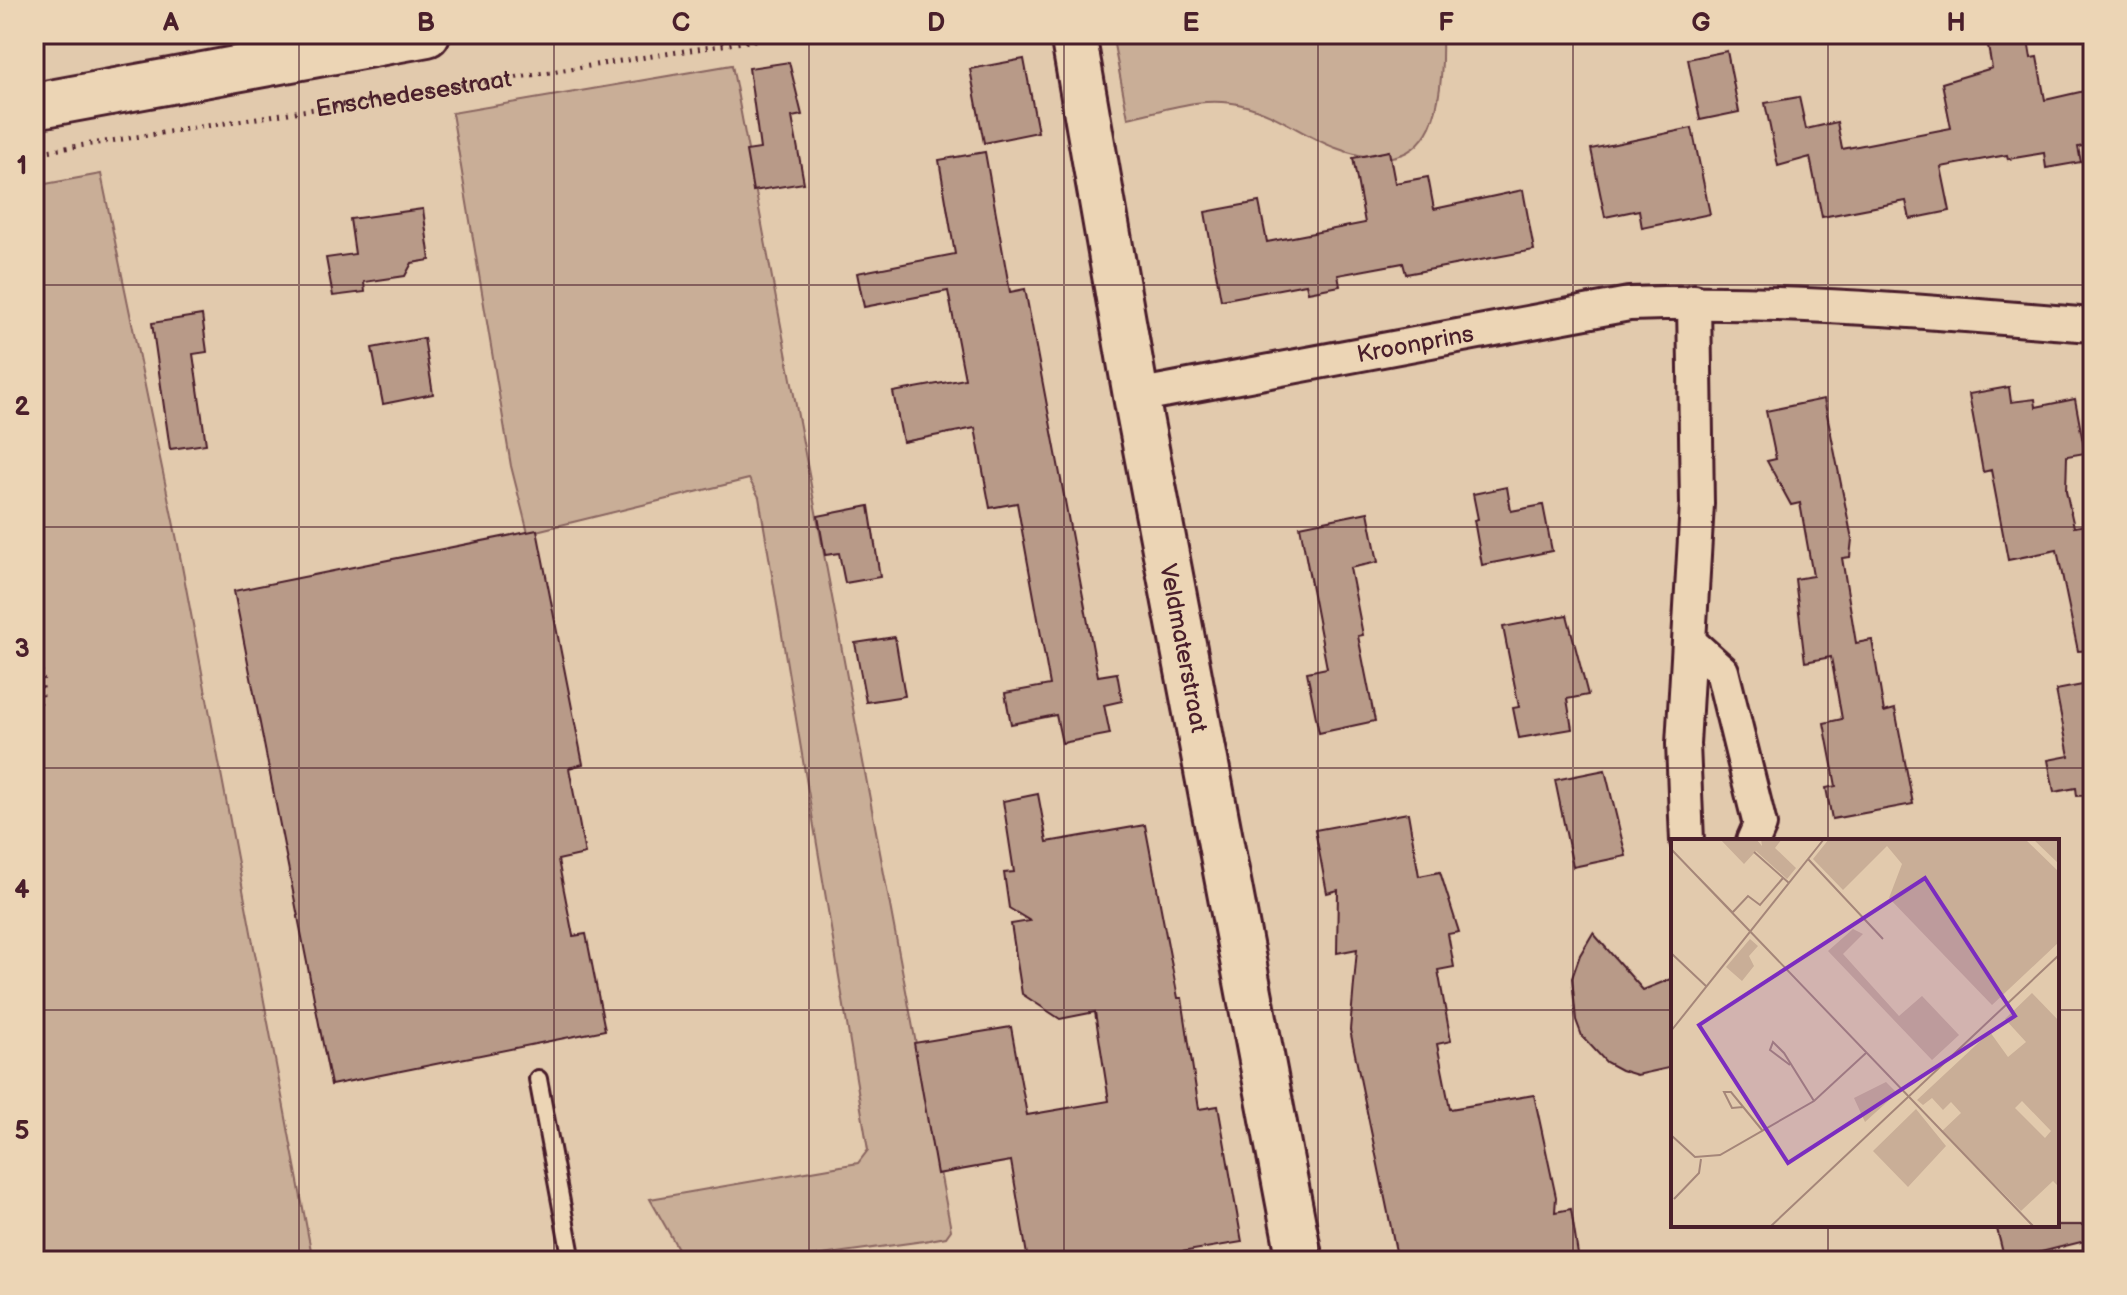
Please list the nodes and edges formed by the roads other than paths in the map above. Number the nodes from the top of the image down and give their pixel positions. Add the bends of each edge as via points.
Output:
1 (427, 34) edge
2 (1073, 34) edge
3 (34, 106) edge
4 (1694, 301) junction
5 (2093, 325) edge
6 (1136, 396) junction
7 (1691, 643) junction
8 (1687, 839) edge
9 (1754, 839) edge
10 (538, 1079) dead end
11 (572, 1261) edge
12 (1300, 1261) edge

1 - 3 street
2 - 6 street, Veldmaterstraat
4 - 5 street, Kroonprins via 1869,307
4 - 6 street, Kroonprins via 1629,304
4 - 7 street via 1697,504
6 - 12 street, Veldmaterstraat
7 - 8 street via 1683,744
7 - 9 street via 1722,671 1760,825
10 - 11 lane

